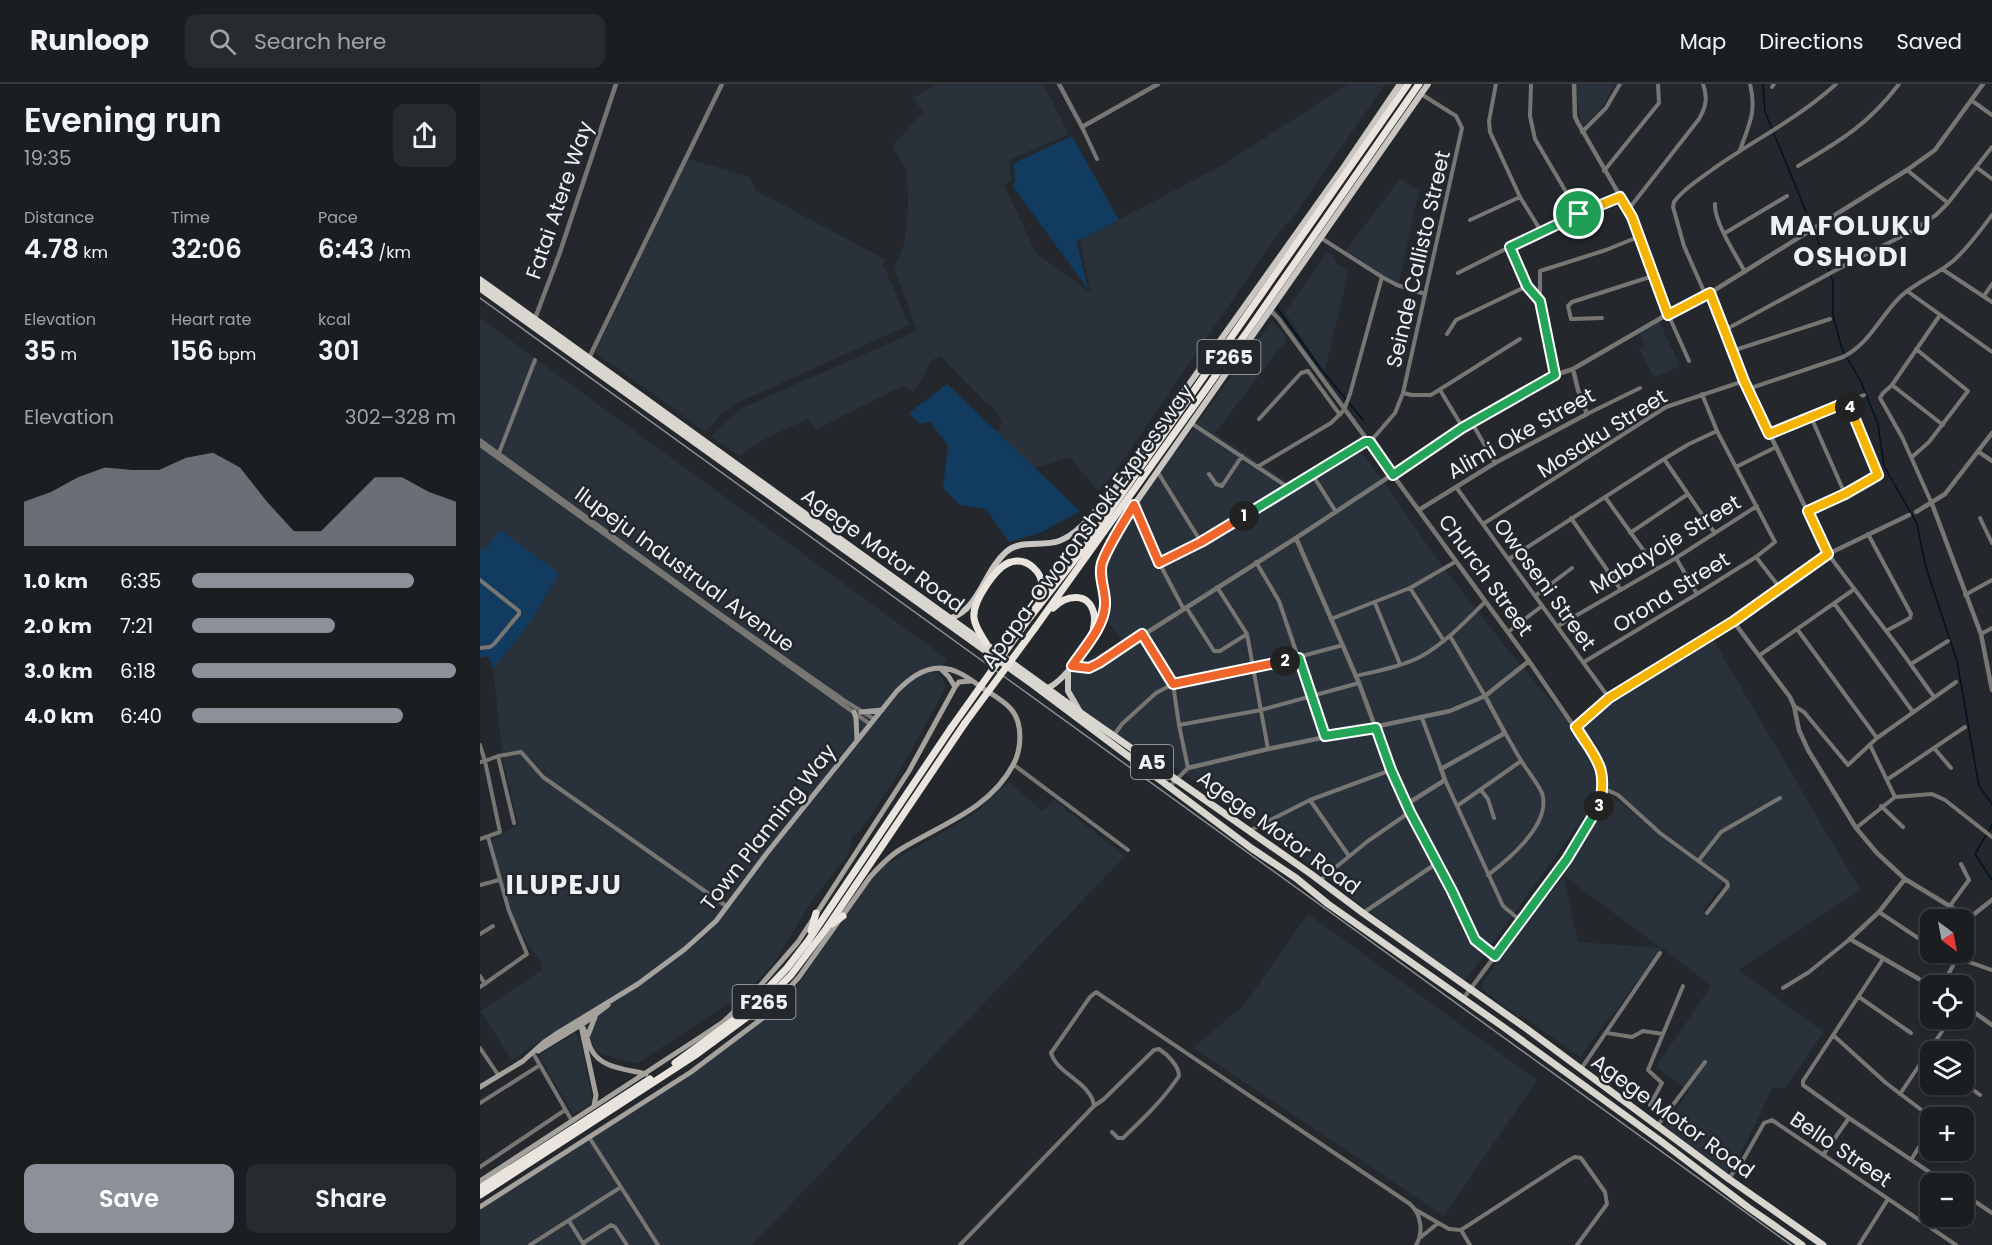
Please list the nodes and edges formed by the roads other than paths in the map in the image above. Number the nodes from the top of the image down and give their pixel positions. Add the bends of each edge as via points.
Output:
1 (616, 84) edge
2 (722, 84) edge
3 (1059, 84) edge
4 (1158, 84) edge
5 (1400, 84) edge
6 (1408, 84) edge
7 (1419, 84) edge
8 (1428, 84) edge
9 (1496, 84) edge
10 (1531, 84) edge
11 (1574, 84) edge
12 (1620, 84) edge
13 (1658, 84) edge
14 (1703, 84) edge
15 (1750, 84) edge
16 (1836, 84) edge
17 (1899, 84) edge
18 (1983, 84) edge
19 (1421, 93) junction
20 (1971, 100) junction
21 (1992, 115) edge
22 (1082, 127) junction
23 (1582, 132) junction
24 (1992, 147) edge
25 (1740, 150) junction
26 (1097, 159) dead end
27 (1798, 166) dead end
28 (1976, 167) junction
29 (1346, 170) junction
30 (1604, 171) junction
31 (1907, 171) junction
32 (1992, 179) edge
33 (1787, 196) dead end
34 (1520, 197) junction
35 (1620, 197) junction
36 (1948, 203) junction
37 (1715, 204) dead end
38 (1628, 210) junction
39 (1579, 214) junction
40 (1992, 215) edge
41 (1470, 220) dead end
42 (1541, 231) junction
43 (1725, 233) junction
44 (1638, 237) junction
45 (1321, 238) junction
46 (1510, 247) junction
47 (1942, 269) junction
48 (1746, 272) junction
49 (1458, 273) dead end
50 (1653, 276) junction
51 (1382, 277) junction
52 (480, 280) edge
53 (1992, 284) edge
54 (1527, 286) junction
55 (480, 288) edge
56 (1907, 291) junction
57 (1425, 294) junction
58 (1708, 295) junction
59 (1984, 296) junction
60 (1540, 301) junction
61 (1992, 302) edge
62 (1270, 310) junction
63 (1668, 315) junction
64 (1940, 315) junction
65 (1602, 318) dead end
66 (1830, 319) dead end
67 (533, 323) junction
68 (1725, 330) junction
69 (1447, 333) dead end
70 (1520, 339) dead end
71 (1917, 349) junction
72 (1732, 351) junction
73 (1992, 352) edge
74 (589, 358) junction
75 (534, 360) dead end
76 (1689, 362) dead end
77 (1573, 369) junction
78 (1555, 375) junction
79 (1744, 381) junction
80 (1892, 385) junction
81 (1641, 388) dead end
82 (1748, 388) junction
83 (1440, 390) junction
84 (1403, 393) junction
85 (1702, 394) junction
86 (1864, 395) dead end
87 (1847, 402) junction
88 (1342, 412) junction
89 (1587, 414) junction
90 (1811, 417) junction
91 (1259, 419) dead end
92 (1188, 421) junction
93 (1472, 423) junction
94 (1943, 425) junction
95 (1462, 428) junction
96 (1717, 431) junction
97 (1992, 433) edge
98 (1769, 434) junction
99 (480, 440) edge
100 (1370, 442) junction
101 (480, 445) edge
102 (1776, 447) junction
103 (1978, 452) junction
104 (499, 453) junction
105 (1242, 456) junction
106 (1912, 457) junction
107 (1664, 459) junction
108 (1992, 461) edge
109 (1496, 463) junction
110 (1257, 467) junction
111 (1736, 467) junction
112 (1157, 471) junction
113 (1209, 474) dead end
114 (1312, 474) junction
115 (1393, 475) junction
116 (1290, 488) junction
117 (1456, 488) junction
118 (1688, 494) junction
119 (1845, 494) junction
120 (1605, 497) junction
121 (1932, 504) junction
122 (1134, 505) junction
123 (1757, 506) junction
124 (1419, 510) junction
125 (1808, 511) junction
126 (1336, 512) junction
127 (1916, 512) joint
128 (1909, 515) joint
129 (1571, 518) junction
130 (1980, 518) dead end
131 (1483, 524) junction
132 (1714, 532) junction
133 (1630, 533) junction
134 (1867, 534) junction
135 (1296, 538) junction
136 (1201, 542) junction
137 (1992, 543) edge
138 (1828, 554) junction
139 (1756, 556) junction
140 (1676, 558) junction
141 (1509, 559) junction
142 (1256, 562) junction
143 (1455, 562) junction
144 (1159, 563) junction
145 (1572, 568) dead end
146 (1657, 569) junction
147 (882, 573) junction
148 (480, 580) edge
149 (1992, 580) edge
150 (1217, 587) junction
151 (1410, 588) junction
152 (1780, 589) junction
153 (1621, 590) junction
154 (1853, 590) junction
155 (1697, 594) junction
156 (1965, 595) junction
157 (1535, 596) junction
158 (1485, 602) junction
159 (1375, 603) junction
160 (1834, 603) junction
161 (1542, 606) junction
162 (1185, 607) junction
163 (951, 618) junction
164 (1331, 619) junction
165 (1027, 621) junction
166 (1734, 621) junction
167 (1558, 626) junction
168 (1035, 628) junction
169 (1992, 628) edge
170 (1797, 629) junction
171 (1886, 631) junction
172 (1508, 632) junction
173 (1142, 634) junction
174 (1247, 634) junction
175 (1982, 634) junction
176 (1450, 636) junction
177 (1092, 638) junction
178 (1444, 641) junction
179 (1948, 641) dead end
180 (986, 643) junction
181 (1342, 645) junction
182 (480, 648) edge
183 (1760, 655) junction
184 (1299, 658) junction
185 (1529, 661) junction
186 (1584, 663) junction
187 (1400, 664) junction
188 (1911, 664) junction
189 (1072, 666) junction
190 (940, 668) junction
191 (1254, 669) junction
192 (1068, 673) junction
193 (1356, 676) junction
194 (1956, 682) dead end
195 (975, 683) junction
196 (1359, 683) junction
197 (1173, 684) junction
198 (955, 687) junction
199 (1048, 688) junction
200 (1992, 690) edge
201 (1485, 696) junction
202 (1313, 697) junction
203 (1934, 697) junction
204 (1609, 698) junction
205 (1794, 706) junction
206 (851, 710) junction
207 (882, 710) junction
208 (1261, 710) junction
209 (861, 712) junction
210 (1913, 712) junction
211 (1081, 713) junction
212 (1422, 718) junction
213 (872, 722) junction
214 (1179, 725) junction
215 (1576, 727) junction
216 (1965, 727) dead end
217 (1376, 728) junction
218 (1505, 733) junction
219 (1114, 735) junction
220 (1325, 736) junction
221 (1877, 738) junction
222 (857, 741) junction
223 (480, 745) edge
224 (1870, 745) junction
225 (1934, 748) junction
226 (1268, 749) junction
227 (498, 756) junction
228 (485, 761) edge
229 (1521, 761) junction
230 (1014, 765) junction
231 (1188, 768) junction
232 (1951, 768) dead end
233 (1441, 769) junction
234 (1391, 770) junction
235 (1888, 779) junction
236 (1178, 780) junction
237 (1445, 780) junction
238 (1169, 787) junction
239 (1604, 788) junction
240 (1481, 790) junction
241 (1895, 797) junction
242 (1780, 798) dead end
243 (1310, 800) junction
244 (1407, 804) junction
245 (1457, 806) junction
246 (1881, 806) junction
247 (1410, 812) junction
248 (1494, 818) dead end
249 (514, 823) dead end
250 (1903, 826) dead end
251 (1856, 828) junction
252 (1250, 831) junction
253 (1991, 836) edge
254 (488, 837) junction
255 (480, 839) edge
256 (1128, 850) dead end
257 (1349, 856) junction
258 (1699, 861) junction
259 (1437, 863) junction
260 (1961, 864) dead end
261 (1488, 875) junction
262 (1905, 879) junction
263 (499, 880) junction
264 (1319, 880) junction
265 (480, 885) edge
266 (1992, 900) edge
267 (842, 905) junction
268 (726, 906) junction
269 (1949, 907) junction
270 (827, 912) junction
271 (1879, 912) junction
272 (816, 913) joint
273 (1363, 913) junction
274 (1707, 913) dead end
275 (843, 916) junction
276 (1521, 921) junction
277 (811, 924) junction
278 (832, 924) junction
279 (493, 926) dead end
280 (827, 932) junction
281 (480, 934) edge
282 (1850, 939) junction
283 (1920, 939) edge
284 (808, 940) junction
285 (1660, 953) dead end
286 (1495, 956) junction
287 (1883, 959) junction
288 (1972, 963) edge
289 (1992, 970) edge
290 (480, 976) edge
291 (1920, 980) edge
292 (485, 984) junction
293 (1683, 986) dead end
294 (480, 987) edge
295 (1783, 988) dead end
296 (1470, 989) junction
297 (1859, 997) junction
298 (1463, 999) junction
299 (613, 1000) junction
300 (1974, 1012) edge
301 (596, 1015) junction
302 (580, 1021) junction
303 (1992, 1024) edge
304 (1607, 1033) junction
305 (1911, 1033) dead end
306 (1663, 1034) junction
307 (588, 1035) junction
308 (1833, 1035) junction
309 (480, 1048) edge
310 (532, 1053) junction
311 (1705, 1062) dead end
312 (1920, 1064) edge
313 (540, 1065) junction
314 (1581, 1069) junction
315 (646, 1074) junction
316 (499, 1076) junction
317 (480, 1087) edge
318 (1974, 1090) edge
319 (1900, 1094) junction
320 (1980, 1095) dead end
321 (480, 1103) edge
322 (594, 1106) junction
323 (1094, 1106) junction
324 (1650, 1106) dead end
325 (1920, 1109) edge
326 (565, 1110) junction
327 (1849, 1118) junction
328 (572, 1121) junction
329 (1658, 1126) junction
330 (1112, 1132) dead end
331 (589, 1137) junction
332 (1920, 1146) edge
333 (1823, 1155) junction
334 (1911, 1161) junction
335 (480, 1167) edge
336 (1930, 1173) edge
337 (1729, 1179) junction
338 (480, 1182) edge
339 (621, 1187) junction
340 (480, 1188) edge
341 (480, 1195) edge
342 (1888, 1199) junction
343 (1974, 1201) edge
344 (480, 1207) edge
345 (1416, 1210) junction
346 (1992, 1213) edge
347 (569, 1221) junction
348 (1438, 1223) junction
349 (1461, 1230) junction
350 (1421, 1237) junction
351 (584, 1244) edge
352 (530, 1245) edge
353 (627, 1245) edge
354 (658, 1245) edge
355 (960, 1245) edge
356 (1416, 1245) edge
357 (1470, 1245) edge
358 (1577, 1245) edge
359 (1802, 1245) edge
360 (1823, 1245) edge
361 (1859, 1245) edge
362 (1956, 1245) edge

1 - 67 street, Fatai Atere Way
2 - 74 street
3 - 22 street
4 - 22 street
5 - 29 main road, Apapa-Oworonshoki Expressway
6 - 29 highway, Apapa-Oworonshoki Expressway / F265
7 - 92 highway, Apapa-Oworonshoki Expressway / F265
8 - 19 main road, Apapa-Oworonshoki Expressway
9 - 34 street via 1490,132
10 - 39 street via 1530,116 1535,139
11 - 23 street via 1575,117
12 - 23 street via 1606,108
13 - 30 street via 1659,103
14 - 38 street via 1706,107 1699,119
15 - 25 street via 1753,113
16 - 25 street via 1815,103
17 - 27 street via 1864,124
18 - 20 street
19 - 45 main road, Apapa-Oworonshoki Expressway
19 - 57 street, Seinde Callisto Street via 1456,116 1462,128
20 - 21 street
20 - 31 street via 1935,150
22 - 26 street
23 - 30 street
24 - 28 street
25 - 58 street via 1677,197 1673,207 1684,246
28 - 32 street
28 - 36 street
29 - 163 main road, Apapa-Oworonshoki Expressway via 1113,491 1069,536 1005,552 969,606
29 - 165 highway, Apapa-Oworonshoki Expressway / F265 via 1087,544
30 - 35 street
31 - 36 street
31 - 48 street
33 - 43 street
34 - 41 street
34 - 42 street
35 - 38 street
35 - 39 street
36 - 68 street via 1910,232
37 - 43 street
38 - 44 street
39 - 42 street
40 - 47 street via 1964,250
42 - 46 street
43 - 48 street
44 - 50 street
44 - 60 street via 1542,270
45 - 51 street
45 - 62 main road, Apapa-Oworonshoki Expressway
46 - 49 street
46 - 54 street
47 - 56 street
47 - 59 street
48 - 58 street
50 - 63 street
50 - 65 street via 1568,306 1569,317 1573,319
51 - 57 street
51 - 88 street
52 - 67 highway, Agege Motor Road / A5
53 - 59 street
54 - 60 street
54 - 69 street via 1456,320
55 - 67 highway, Agege Motor Road / A5
56 - 64 street
56 - 82 street via 1863,344 1850,353
57 - 84 street, Seinde Callisto Street
58 - 63 street
58 - 68 street
59 - 61 street
60 - 78 street
62 - 88 street, Church Street
62 - 92 main road, Apapa-Oworonshoki Expressway
63 - 76 street
63 - 77 street
64 - 71 street
64 - 73 street
66 - 72 street
67 - 74 highway, Agege Motor Road / A5
67 - 147 highway, Agege Motor Road / A5
68 - 72 street
70 - 83 street
71 - 80 street
71 - 94 street via 1968,391
72 - 79 street
74 - 147 highway, Agege Motor Road / A5
75 - 104 street
77 - 78 street
77 - 89 street
78 - 93 street
79 - 82 street
79 - 85 street, Mosaku Street
80 - 94 street
80 - 106 street via 1880,398
81 - 89 street, Alimi Oke Street
82 - 98 street
83 - 84 street via 1426,397
83 - 95 street
84 - 100 street, Seinde Callisto Street via 1395,413
85 - 96 street
85 - 131 street, Mosaku Street via 1666,407
86 - 87 street
87 - 90 street
87 - 119 street via 1878,472
88 - 91 street via 1305,371
88 - 100 street, Church Street
88 - 110 street via 1331,423
89 - 109 street, Alimi Oke Street
90 - 98 street
90 - 119 street
92 - 105 street
92 - 112 main road, Apapa-Oworonshoki Expressway
92 - 168 highway, Apapa-Oworonshoki Expressway / F265
93 - 95 street
93 - 109 street
94 - 106 street
95 - 115 street
96 - 107 street
96 - 111 street
97 - 103 street
98 - 102 street
99 - 104 street, Ilupeju Industrual Avenue
100 - 114 street via 1363,442
100 - 115 street, Church Street
101 - 206 street, Ilupeju Industrual Avenue
102 - 111 street
102 - 125 street
103 - 108 street
103 - 121 street via 1945,494
104 - 209 street, Ilupeju Industrual Avenue
105 - 110 street
105 - 113 street via 1222,486
106 - 121 street
107 - 118 street
107 - 120 street
109 - 117 street, Alimi Oke Street
110 - 116 street
111 - 123 street
112 - 122 main road, Apapa-Oworonshoki Expressway
112 - 136 street
114 - 116 street
114 - 126 street
115 - 124 street, Church Street
115 - 126 street
116 - 136 street
117 - 124 street, Alimi Oke Street
117 - 131 street, Owoseni Street
118 - 132 street
118 - 133 street
119 - 125 street
120 - 129 street
120 - 133 street
121 - 127 street
121 - 156 street
122 - 144 street
122 - 177 main road, Apapa-Oworonshoki Expressway via 1102,563 1104,614
123 - 132 street, Mabayoje Street
123 - 139 street, Orona Street via 1775,539
124 - 143 street, Church Street
125 - 138 street
126 - 135 street
127 - 128 street
128 - 134 street
129 - 141 street
129 - 153 street
130 - 137 street
131 - 141 street, Owoseni Street
132 - 140 street, Mabayoje Street
133 - 146 street
134 - 138 street
134 - 171 street via 1911,614
135 - 142 street
135 - 164 street
136 - 144 street
138 - 152 street
138 - 154 street
139 - 152 street
139 - 155 street, Orona Street
140 - 146 street, Mabayoje Street
140 - 155 street
141 - 157 street, Owoseni Street
142 - 150 street
142 - 184 street via 1279,601
143 - 151 street
143 - 158 street, Church Street
144 - 162 street
145 - 157 street
146 - 153 street, Mabayoje Street
147 - 163 highway, Agege Motor Road / A5
147 - 238 highway, Agege Motor Road / A5
148 - 182 street via 519,614 494,644
149 - 156 street
150 - 162 street
150 - 174 street
151 - 159 street
151 - 178 street
152 - 166 street
153 - 167 street, Mabayoje Street
154 - 160 street
154 - 171 street
155 - 186 street, Orona Street
156 - 175 street
157 - 161 street, Owoseni Street
158 - 172 street, Church Street
158 - 176 street
159 - 164 street
159 - 187 street
160 - 170 street
160 - 210 street
161 - 167 street, Owoseni Street
161 - 172 street
162 - 173 street
162 - 174 street via 1214,651
163 - 180 highway, Agege Motor Road / A5
164 - 181 street
165 - 180 highway via 1040,597 1041,585 1035,569 1025,562 1011,562 998,571 974,606 976,625
165 - 270 highway, Apapa-Oworonshoki Expressway / F265, bridge
166 - 183 street
166 - 204 street
167 - 186 street, Owoseni Street
168 - 177 highway via 1056,605 1071,597 1087,602 1094,612
168 - 267 highway, Apapa-Oworonshoki Expressway / F265, bridge via 964,723
169 - 175 street
170 - 183 street
170 - 221 street
171 - 188 street
172 - 185 street, Church Street
173 - 189 street via 1089,668
173 - 197 street
174 - 191 street
175 - 200 street
176 - 178 street
176 - 201 street
177 - 189 main road, Apapa-Oworonshoki Expressway
178 - 187 street
179 - 188 street
180 - 199 highway, Agege Motor Road / A5
181 - 184 street
181 - 193 street
183 - 205 street
184 - 191 street
184 - 202 street
185 - 201 street
185 - 215 street, Church Street
186 - 204 street, Owoseni Street
187 - 193 street
188 - 203 street
189 - 192 main road, Apapa-Oworonshoki Expressway
190 - 195 main road, Apapa-Oworonshoki Expressway via 953,670
190 - 198 main road
190 - 207 main road, Town Planning Way via 908,680
191 - 197 street
191 - 208 street
192 - 199 main road, Apapa-Oworonshoki Expressway
192 - 211 main road via 1068,690
193 - 196 street
194 - 203 street
195 - 198 main road via 963,680
195 - 230 main road, Apapa-Oworonshoki Expressway via 1007,705 1015,716 1020,738
196 - 202 street
196 - 217 street
197 - 214 street
197 - 219 street via 1156,693
198 - 272 main road via 909,771
199 - 211 highway, Agege Motor Road / A5
201 - 212 street
201 - 218 street
202 - 208 street
202 - 220 street
203 - 210 street
204 - 215 street
205 - 224 street via 1804,712 1848,765
205 - 251 street via 1808,750
206 - 213 street, Ilupeju Industrual Avenue
206 - 222 main road via 856,718
207 - 209 main road
207 - 213 main road, Town Planning Way
208 - 214 street
208 - 226 street
209 - 213 street, Ilupeju Industrual Avenue
210 - 221 street
211 - 219 highway, Agege Motor Road / A5
212 - 217 street
212 - 233 street
213 - 222 main road, Town Planning Way
214 - 231 street
215 - 239 street, Church Street via 1599,763
216 - 225 street
217 - 220 street
217 - 234 street
218 - 229 street
218 - 233 street
219 - 236 highway, Agege Motor Road / A5
220 - 226 street
221 - 224 street
222 - 268 main road, Town Planning Way
223 - 228 street
224 - 235 street
225 - 232 street
225 - 235 street
226 - 231 street
227 - 228 street
227 - 249 street
227 - 268 street via 521,752 543,777
228 - 254 street via 500,832
229 - 240 street
229 - 261 street via 1541,792 1542,811 1525,842
230 - 256 street
230 - 275 main road, Apapa-Oworonshoki Expressway via 981,803 899,850 884,863
231 - 236 street
233 - 237 street
234 - 243 street
234 - 244 street
235 - 241 street
236 - 238 street
236 - 252 highway, Agege Motor Road / A5
237 - 244 street
237 - 245 street
238 - 298 highway, Agege Motor Road / A5
239 - 258 street
239 - 276 street via 1588,827
240 - 245 street
240 - 248 street
241 - 246 street
241 - 253 street via 1932,794
242 - 258 street via 1721,832
243 - 252 street
243 - 257 street
244 - 247 street
245 - 261 street
246 - 250 street
246 - 251 street
247 - 257 street
247 - 259 street
251 - 262 street
252 - 264 highway, Agege Motor Road / A5
254 - 255 street
254 - 263 street
257 - 264 street
258 - 274 street via 1728,884
259 - 273 street
259 - 286 street via 1475,940
260 - 269 street via 1968,884
261 - 276 street via 1503,906
262 - 269 street
262 - 271 street
263 - 265 street
263 - 292 street via 527,954
264 - 273 highway, Agege Motor Road / A5
266 - 269 street via 1969,917
267 - 278 highway
267 - 280 highway, Apapa-Oworonshoki Expressway / F265
268 - 299 main road, Town Planning Way via 716,921 685,949
270 - 277 highway
270 - 284 highway, Apapa-Oworonshoki Expressway / F265
271 - 282 street
271 - 283 street
272 - 277 highway
273 - 296 highway, Agege Motor Road / A5
275 - 278 highway
275 - 280 main road, Apapa-Oworonshoki Expressway
276 - 286 street
277 - 284 highway
277 - 315 main road via 782,962 723,1022
278 - 280 highway
279 - 281 street
280 - 331 main road, Apapa-Oworonshoki Expressway via 799,977 764,1017 691,1072
280 - 341 highway, Apapa-Oworonshoki Expressway / F265 via 791,975 728,1032
282 - 287 street
282 - 295 street
284 - 340 highway, Apapa-Oworonshoki Expressway / F265 via 787,968 724,1029
285 - 304 street
286 - 296 street
287 - 291 street
287 - 297 street
288 - 289 street
290 - 292 street
292 - 294 street
293 - 306 street
296 - 298 street
296 - 314 highway, Agege Motor Road / A5
297 - 305 street
297 - 308 street
298 - 359 highway, Agege Motor Road / A5
299 - 301 main road, Town Planning Way
299 - 302 main road, Town Planning Way
300 - 303 street
301 - 302 main road, Town Planning Way
301 - 307 main road
302 - 307 main road
302 - 310 main road, Town Planning Way
302 - 322 main road via 596,1095
304 - 306 street via 1632,1037 1643,1030
304 - 314 street
306 - 324 street via 1648,1070 1662,1083
307 - 315 main road via 589,1047 600,1061
308 - 319 street
308 - 327 street via 1803,1084
309 - 316 street
310 - 313 street
310 - 316 main road, Town Planning Way
311 - 329 street
312 - 319 street
313 - 321 street
313 - 326 street
314 - 329 highway, Agege Motor Road / A5
315 - 322 main road
316 - 317 main road, Town Planning Way
318 - 320 street
319 - 325 street
322 - 328 main road
323 - 330 street via 1154,1050 1163,1051 1177,1067 1179,1076 1152,1112 1123,1138
323 - 345 street via 1092,1097 1054,1061 1051,1053 1096,992
323 - 355 street
326 - 328 street
326 - 335 street
327 - 333 street
327 - 334 street
328 - 338 main road
329 - 337 highway, Agege Motor Road / A5
331 - 339 street
331 - 344 main road, Apapa-Oworonshoki Expressway
332 - 334 street
333 - 337 street, Bello Street via 1768,1121
333 - 342 street, Bello Street
334 - 336 street
337 - 360 highway, Agege Motor Road / A5
339 - 347 street
339 - 354 street
342 - 361 street
342 - 362 street, Bello Street
343 - 346 street
345 - 348 street
345 - 350 street
347 - 351 street
347 - 352 street
348 - 349 street via 1449,1230
348 - 350 street
349 - 357 street
349 - 358 street via 1575,1157 1586,1163 1607,1198 1602,1212
350 - 356 street
351 - 353 street via 611,1225

